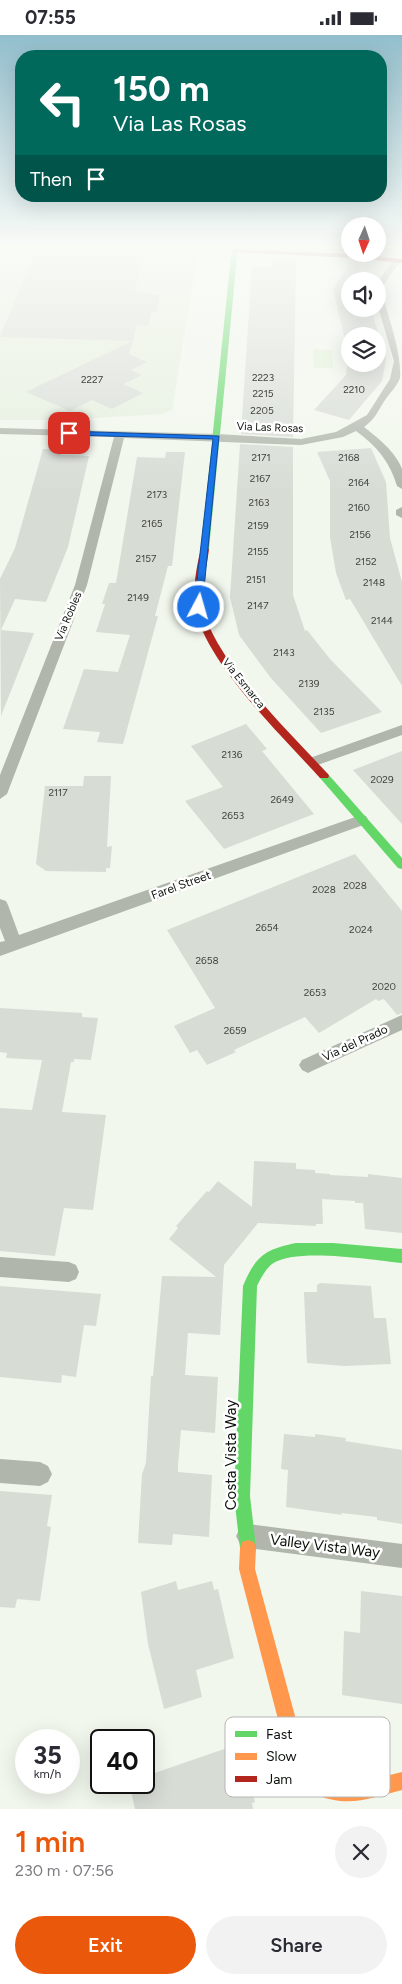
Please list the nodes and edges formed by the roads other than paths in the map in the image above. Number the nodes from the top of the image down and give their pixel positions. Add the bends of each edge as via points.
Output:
1 (227, 329) edge
2 (389, 329) edge
3 (400, 362) edge
4 (357, 427) junction
5 (0, 431) edge
6 (120, 434) junction
7 (217, 437) junction
8 (402, 485) edge
9 (402, 510) edge
10 (402, 515) edge
11 (402, 730) edge
12 (312, 762) junction
13 (0, 793) edge
14 (361, 820) junction
15 (402, 865) edge
16 (0, 905) edge
17 (7, 947) edge
18 (402, 1022) edge
19 (308, 1065) dead end
20 (402, 1257) edge
21 (0, 1267) edge
22 (69, 1272) dead end
23 (0, 1471) edge
24 (40, 1474) dead end
25 (248, 1536) junction
26 (402, 1556) edge
27 (286, 1717) edge

1 - 7 street, Via Esmarca
2 - 3 street
3 - 4 street via 395,379 371,417
4 - 7 street, Via Las Rosas via 339,435 300,442
4 - 8 street via 376,439 400,472
5 - 6 street, Via Las Rosas
6 - 7 street, Via Las Rosas
6 - 13 street, Via Robles via 81,585
7 - 12 street, Via Esmarca via 199,607 210,636 236,677
9 - 10 street
11 - 12 street
12 - 14 street, Via Esmarca
14 - 15 street, Via Esmarca
14 - 17 street, Farel Street
16 - 17 street
18 - 19 street, Via del Prado
20 - 25 street, Costa Vista Way via 297,1249 270,1257 259,1266 250,1286 242,1496
21 - 22 street
23 - 24 street
25 - 26 street, Valley Vista Way
25 - 27 street, Costa Vista Way via 247,1569

